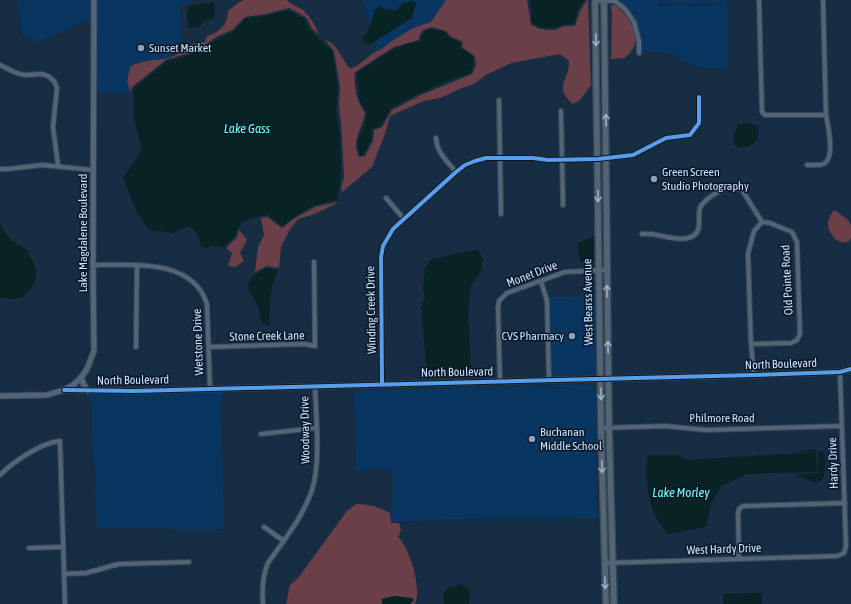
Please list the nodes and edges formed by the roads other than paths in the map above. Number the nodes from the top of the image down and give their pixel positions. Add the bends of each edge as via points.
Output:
1 (94, 0) edge
2 (596, 0) edge
3 (604, 0) edge
4 (759, 0) edge
5 (823, 0) edge
6 (639, 53) dead end
7 (0, 65) edge
8 (699, 98) dead end
9 (499, 100) dead end
10 (561, 111) dead end
11 (826, 115) junction
12 (436, 138) dead end
13 (500, 158) junction
14 (606, 158) junction
15 (598, 159) junction
16 (562, 160) junction
17 (58, 165) junction
18 (807, 165) dead end
19 (0, 169) edge
20 (93, 170) junction
21 (456, 172) junction
22 (386, 198) dead end
23 (563, 205) dead end
24 (501, 214) dead end
25 (404, 219) junction
26 (762, 222) junction
27 (642, 234) dead end
28 (314, 262) dead end
29 (93, 265) junction
30 (137, 265) junction
31 (607, 270) junction
32 (598, 271) junction
33 (540, 281) junction
34 (751, 344) junction
35 (136, 347) dead end
36 (209, 347) junction
37 (851, 369) edge
38 (840, 372) junction
39 (754, 375) junction
40 (82, 377) junction
41 (600, 378) junction
42 (608, 378) junction
43 (549, 380) junction
44 (500, 381) junction
45 (382, 384) junction
46 (315, 386) junction
47 (210, 388) junction
48 (64, 390) junction
49 (88, 391) junction
50 (0, 396) edge
51 (842, 426) junction
52 (316, 428) junction
53 (601, 428) junction
54 (609, 428) junction
55 (261, 434) dead end
56 (0, 475) edge
57 (603, 503) junction
58 (611, 503) junction
59 (845, 503) junction
60 (264, 527) dead end
61 (284, 541) junction
62 (63, 547) junction
63 (29, 548) dead end
64 (844, 553) joint
65 (739, 559) junction
66 (189, 562) dead end
67 (613, 562) junction
68 (605, 563) junction
69 (64, 574) junction
70 (65, 604) edge
71 (263, 604) edge
72 (606, 604) edge
73 (614, 604) edge

1 - 20 street, Lake Magdalene Boulevard
2 - 3 street
2 -> 15 main road, West Bearss Avenue
3 - 6 street via 614,1 625,9 633,21 639,41
14 -> 3 main road, West Bearss Avenue
4 - 11 street via 762,112 765,115
5 - 11 street
7 - 17 street via 14,72 42,74 54,81 57,88 53,127
8 - 14 street, Winding Creek Drive via 699,123 690,135 666,138 633,155
9 - 13 street
10 - 16 street
11 - 18 street via 830,131 830,157 823,164
12 - 21 street via 439,152
13 - 16 street, Winding Creek Drive
13 - 21 street, Winding Creek Drive via 476,161
13 - 24 street
14 - 15 street, Winding Creek Drive
14 - 31 main road, West Bearss Avenue
15 - 16 street, Winding Creek Drive
15 -> 32 main road, West Bearss Avenue
16 - 23 street
17 - 19 street
17 - 20 street
20 - 29 street, Lake Magdalene Boulevard
21 - 25 street, Winding Creek Drive
22 - 25 street
25 - 45 street, Winding Creek Drive via 388,237 381,257
26 - 27 street via 742,190 731,187 703,202 699,209 699,229 692,237
26 - 34 street via 754,231 748,254
26 - 34 street, Old Pointe Road via 792,232 797,242 800,334 797,340 791,343
28 - 36 street, Stone Creek Lane via 315,346 305,344
29 - 30 street, Wetstone Drive
29 - 40 street, Lake Magdalene Boulevard via 94,351
30 - 35 street
30 - 36 street, Wetstone Drive via 170,269 199,288 207,304
31 - 32 street, Monet Drive
42 -> 31 main road, West Bearss Avenue
32 - 33 street, Monet Drive via 565,272
32 - 41 main road, West Bearss Avenue
33 - 43 street via 547,301
33 - 44 street, Monet Drive via 507,293 500,301
34 - 39 street
36 - 47 street, Wetstone Drive
37 - 38 street, North Boulevard
38 - 39 street, North Boulevard
38 - 51 street, Hardy Drive
39 - 42 street, North Boulevard
40 - 48 street, Lake Magdalene Boulevard
40 - 49 street, North Boulevard
41 - 42 street, North Boulevard
41 - 43 street, North Boulevard
41 -> 53 main road, West Bearss Avenue
42 - 54 main road, West Bearss Avenue
43 - 44 street, North Boulevard
44 - 45 street, North Boulevard
45 - 46 street, North Boulevard
46 - 47 street, North Boulevard
46 - 52 street, Woodway Drive
47 - 49 street, North Boulevard
48 - 49 street, North Boulevard
48 - 50 street, Lake Magdalene Boulevard via 47,395
51 - 54 street, Philmore Road via 706,430 665,426
51 - 59 street, Hardy Drive
52 - 55 street
52 - 61 street, Woodway Drive via 317,464 312,489 302,514
53 - 54 street, Philmore Road
53 -> 57 main road, West Bearss Avenue
54 - 58 main road, West Bearss Avenue
56 - 62 street via 25,455 52,442 60,441
57 - 58 street
57 - 68 main road, West Bearss Avenue
58 - 67 main road, West Bearss Avenue
59 - 64 street, Hardy Drive
59 - 65 street via 743,506 738,514
60 - 61 street
61 - 71 street, Woodway Drive via 264,571
62 - 63 street
62 - 69 street
64 - 65 street, West Hardy Drive via 837,556
65 - 67 street, West Hardy Drive
66 - 69 street via 119,564 86,573
67 - 68 street, West Hardy Drive
67 - 73 main road, West Bearss Avenue
68 -> 72 main road, West Bearss Avenue
69 - 70 street

